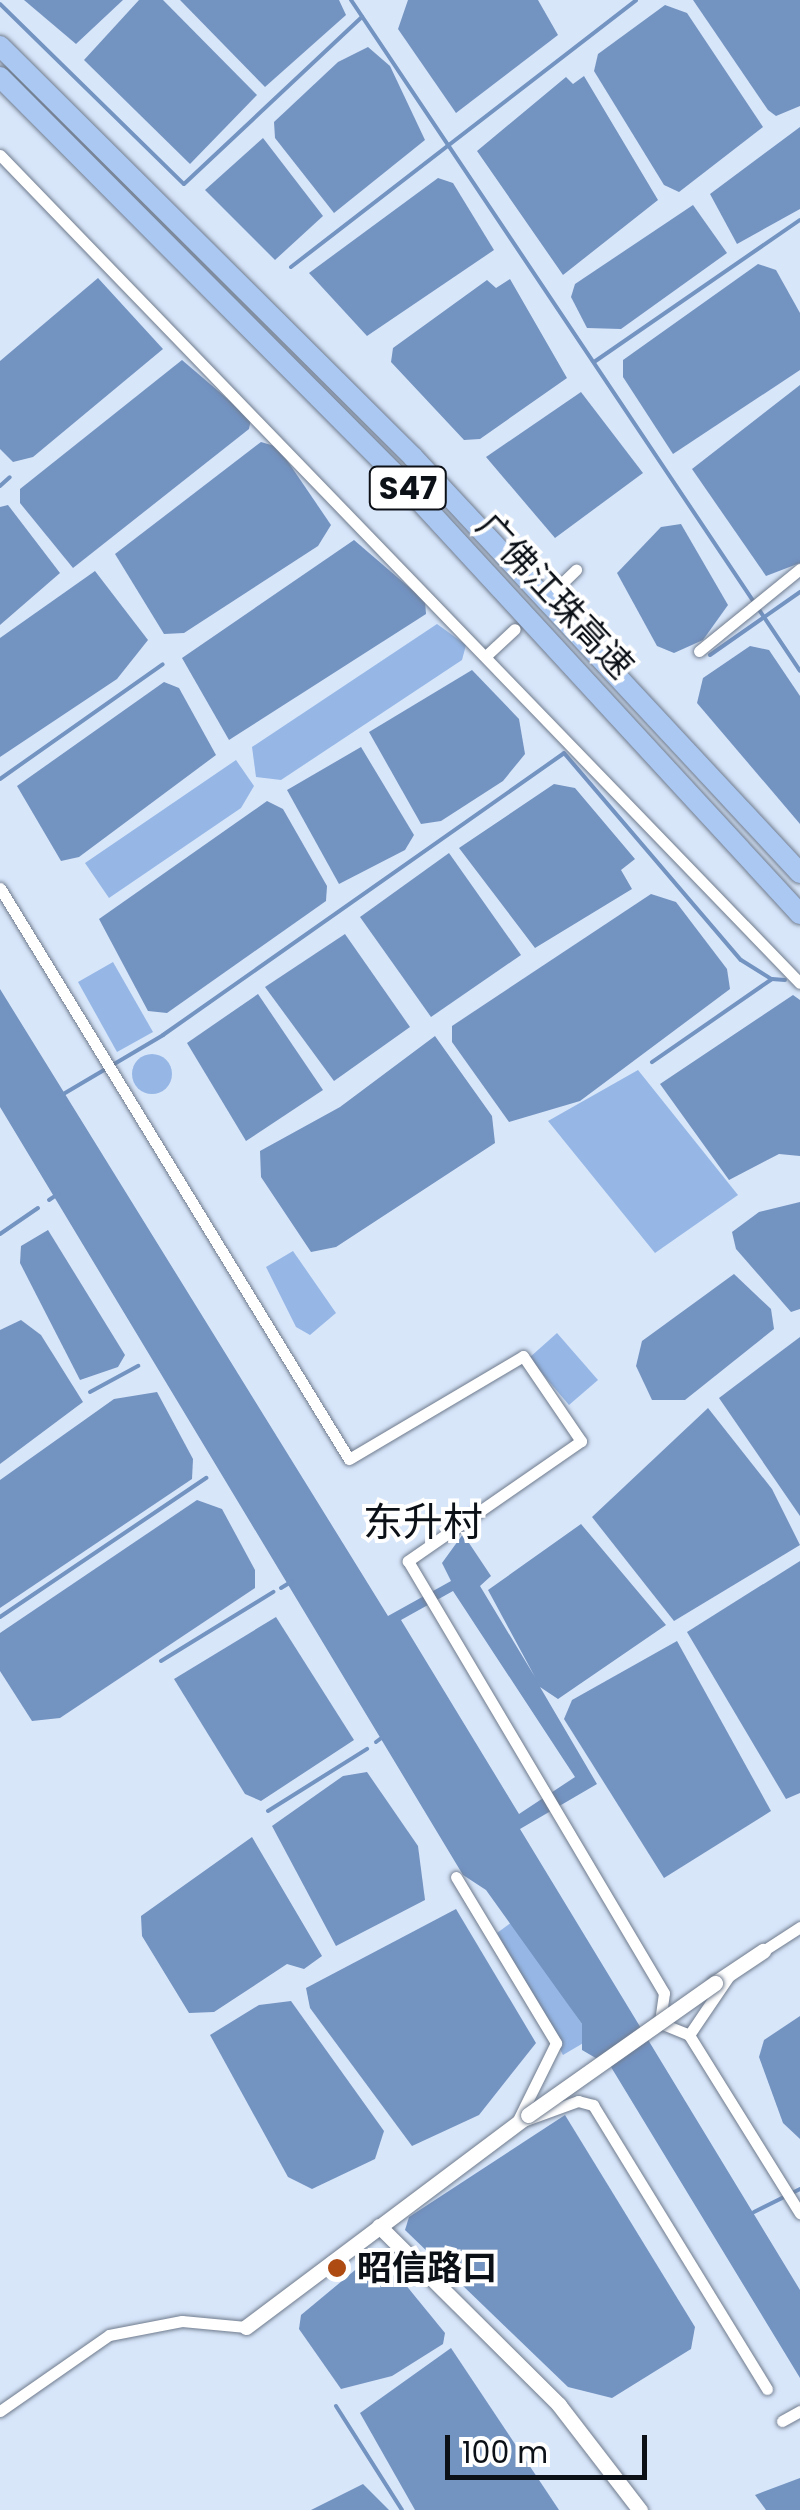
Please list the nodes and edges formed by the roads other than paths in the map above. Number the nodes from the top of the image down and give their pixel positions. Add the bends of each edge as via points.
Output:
1 (0, 46) edge
2 (0, 77) edge
3 (0, 156) edge
4 (576, 570) dead end
5 (800, 570) edge
6 (556, 589) dead end
7 (514, 629) dead end
8 (699, 650) dead end
9 (489, 653) junction
10 (800, 873) edge
11 (0, 888) edge
12 (800, 914) edge
13 (798, 976) edge
14 (456, 1877) dead end
15 (800, 1927) edge
16 (762, 1951) joint
17 (731, 1972) junction
18 (689, 2034) junction
19 (522, 2119) junction
20 (800, 2214) edge
21 (379, 2226) junction
22 (246, 2327) joint
23 (767, 2390) dead end
24 (0, 2410) edge
25 (800, 2411) edge
26 (782, 2421) dead end
27 (640, 2510) edge

1 - 10 highway, 广佛江珠高速 / S47 via 413,457
2 - 12 highway, 广佛江珠高速 / S47 via 393,472
3 - 9 street
4 - 6 street
5 - 8 street
7 - 9 street
9 - 13 street via 698,873 749,941
11 - 18 street via 348,1459 523,1356 581,1440 408,1561 664,1993 660,2024
14 - 19 street via 556,2043
15 - 16 street
16 - 17 street
17 - 18 street
17 - 19 street, bridge
18 - 20 street
19 - 21 street
19 - 23 street via 578,2101 593,2105
21 - 22 street
21 - 27 street via 559,2404
22 - 24 street via 182,2321 109,2335
25 - 26 street

